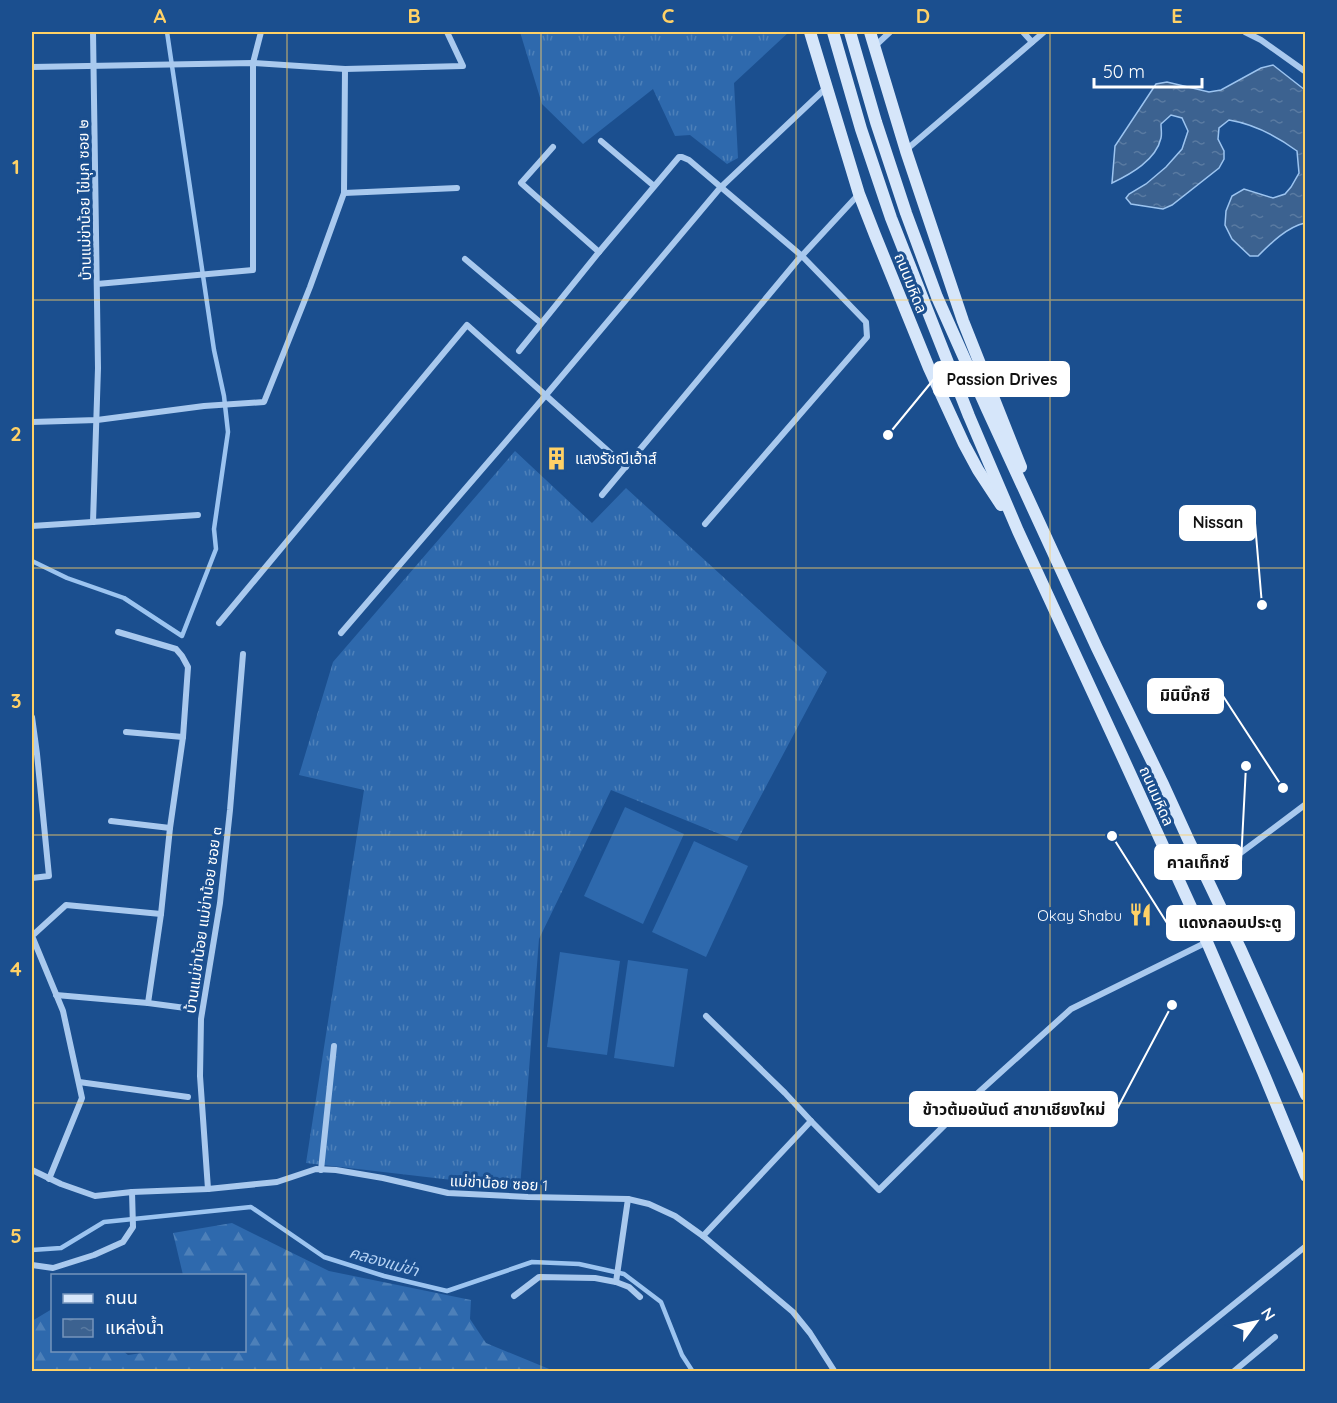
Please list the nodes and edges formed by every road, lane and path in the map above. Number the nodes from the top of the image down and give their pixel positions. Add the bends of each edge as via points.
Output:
1 (93, 32) edge
2 (261, 32) edge
3 (447, 32) edge
4 (810, 32) edge
5 (833, 32) edge
6 (850, 32) edge
7 (870, 32) edge
8 (890, 32) edge
9 (1023, 32) edge
10 (1044, 32) edge
11 (1245, 32) edge
12 (1032, 42) junction
13 (874, 47) junction
14 (253, 63) junction
15 (32, 67) edge
16 (94, 67) junction
17 (345, 69) junction
18 (1305, 72) edge
19 (826, 88) junction
20 (601, 141) dead end
21 (553, 147) dead end
22 (906, 151) junction
23 (654, 186) junction
24 (457, 188) dead end
25 (720, 188) junction
26 (344, 193) junction
27 (859, 194) junction
28 (599, 252) junction
29 (802, 256) junction
30 (465, 259) dead end
31 (97, 284) junction
32 (541, 323) junction
33 (519, 351) dead end
34 (546, 395) junction
35 (97, 420) junction
36 (32, 422) edge
37 (626, 467) junction
38 (602, 495) dead end
39 (198, 515) dead end
40 (93, 522) junction
41 (705, 524) dead end
42 (32, 526) edge
43 (1018, 531) junction
44 (1045, 533) junction
45 (219, 623) dead end
46 (118, 632) dead end
47 (341, 633) dead end
48 (243, 654) dead end
49 (32, 717) edge
50 (126, 732) dead end
51 (183, 737) junction
52 (34, 754) edge
53 (1305, 804) edge
54 (111, 821) dead end
55 (170, 828) junction
56 (32, 878) edge
57 (1207, 878) junction
58 (161, 914) junction
59 (1207, 942) junction
60 (56, 995) junction
61 (148, 1003) junction
62 (193, 1009) dead end
63 (706, 1016) dead end
64 (334, 1046) dead end
65 (79, 1082) junction
66 (1305, 1095) edge
67 (188, 1097) dead end
68 (811, 1121) junction
69 (32, 1170) edge
70 (321, 1170) junction
71 (1305, 1176) edge
72 (49, 1179) junction
73 (208, 1189) junction
74 (132, 1192) junction
75 (628, 1199) junction
76 (703, 1236) junction
77 (1305, 1246) edge
78 (32, 1265) edge
79 (616, 1282) junction
80 (514, 1296) dead end
81 (640, 1297) dead end
82 (1275, 1337) dead end
83 (835, 1371) edge
84 (1150, 1371) edge
85 (1233, 1371) edge

1 - 16 street, บ้านแม่ข่าน้อย ไข่มุก ซอย ๒
2 - 14 street
3 - 17 street via 463,66
4 - 19 main road, ถนนมหิดล
5 - 43 main road, ถนนมหิดล via 891,218
6 - 44 main road, ถนนมหิดล via 879,132 937,297
7 - 13 main road, ถนนมหิดล
8 - 13 street
9 - 12 street
10 - 12 street
11 - 18 street
12 - 22 street
13 - 22 main road, ถนนมหิดล
14 - 16 street
14 - 17 street
14 - 31 street via 253,270
15 - 16 street
16 - 31 street, บ้านแม่ข่าน้อย ไข่มุก ซอย ๒
17 - 26 street
19 - 25 street
19 - 27 main road, ถนนมหิดล
20 - 23 street
21 - 28 street via 520,183
22 - 44 main road, ถนนมหิดล via 963,321
23 - 25 street via 682,157
23 - 28 street
24 - 26 street
25 - 29 street
25 - 34 street
26 - 35 street via 264,402
27 - 29 street
27 - 43 main road, ถนนมหิดล via 964,444
28 - 32 street
29 - 37 street
29 - 41 street via 867,322 867,337
30 - 32 street
31 - 35 street, บ้านแม่ข่าน้อย ไข่มุก ซอย ๒
32 - 33 street
34 - 37 street
34 - 45 street via 466,325
34 - 47 street
35 - 36 street
35 - 40 street, บ้านแม่ข่าน้อย ไข่มุก ซอย ๒
37 - 38 street
39 - 40 street
40 - 42 street
43 - 59 main road, ถนนมหิดล
44 - 57 main road, ถนนมหิดล
46 - 51 street via 176,649 182,656 188,667
48 - 73 street, บ้านแม่ข่าน้อย แม่ข่าน้อย ซอย ๓ via 220,903 201,1019 200,1076
49 - 52 street
50 - 51 street
51 - 55 street
52 - 56 street via 49,876
53 - 57 street
54 - 55 street
55 - 58 street
57 - 66 main road, ถนนมหิดล
58 - 60 street via 66,905 32,936
58 - 61 street
59 - 68 street via 1071,1009 969,1101 879,1190
59 - 71 main road, ถนนมหิดล
60 - 61 street
60 - 65 street
61 - 62 street
63 - 68 street
64 - 70 street
65 - 67 street
65 - 72 street via 82,1098
68 - 76 street
69 - 72 street, แม่ข่าน้อย ซอย 1
70 - 73 street, แม่ข่าน้อย ซอย 1 via 277,1182
70 - 75 street, แม่ข่าน้อย ซอย 1 via 383,1178 448,1193
72 - 74 street, แม่ข่าน้อย ซอย 1 via 95,1196
73 - 74 street, แม่ข่าน้อย ซอย 1
74 - 78 street via 133,1227 123,1242 53,1268
75 - 76 street, แม่ข่าน้อย ซอย 1 via 675,1216
75 - 79 street
76 - 83 street, แม่ข่าน้อย ซอย 1 via 793,1312
77 - 84 street
79 - 80 street via 539,1277
79 - 81 street
82 - 85 street

